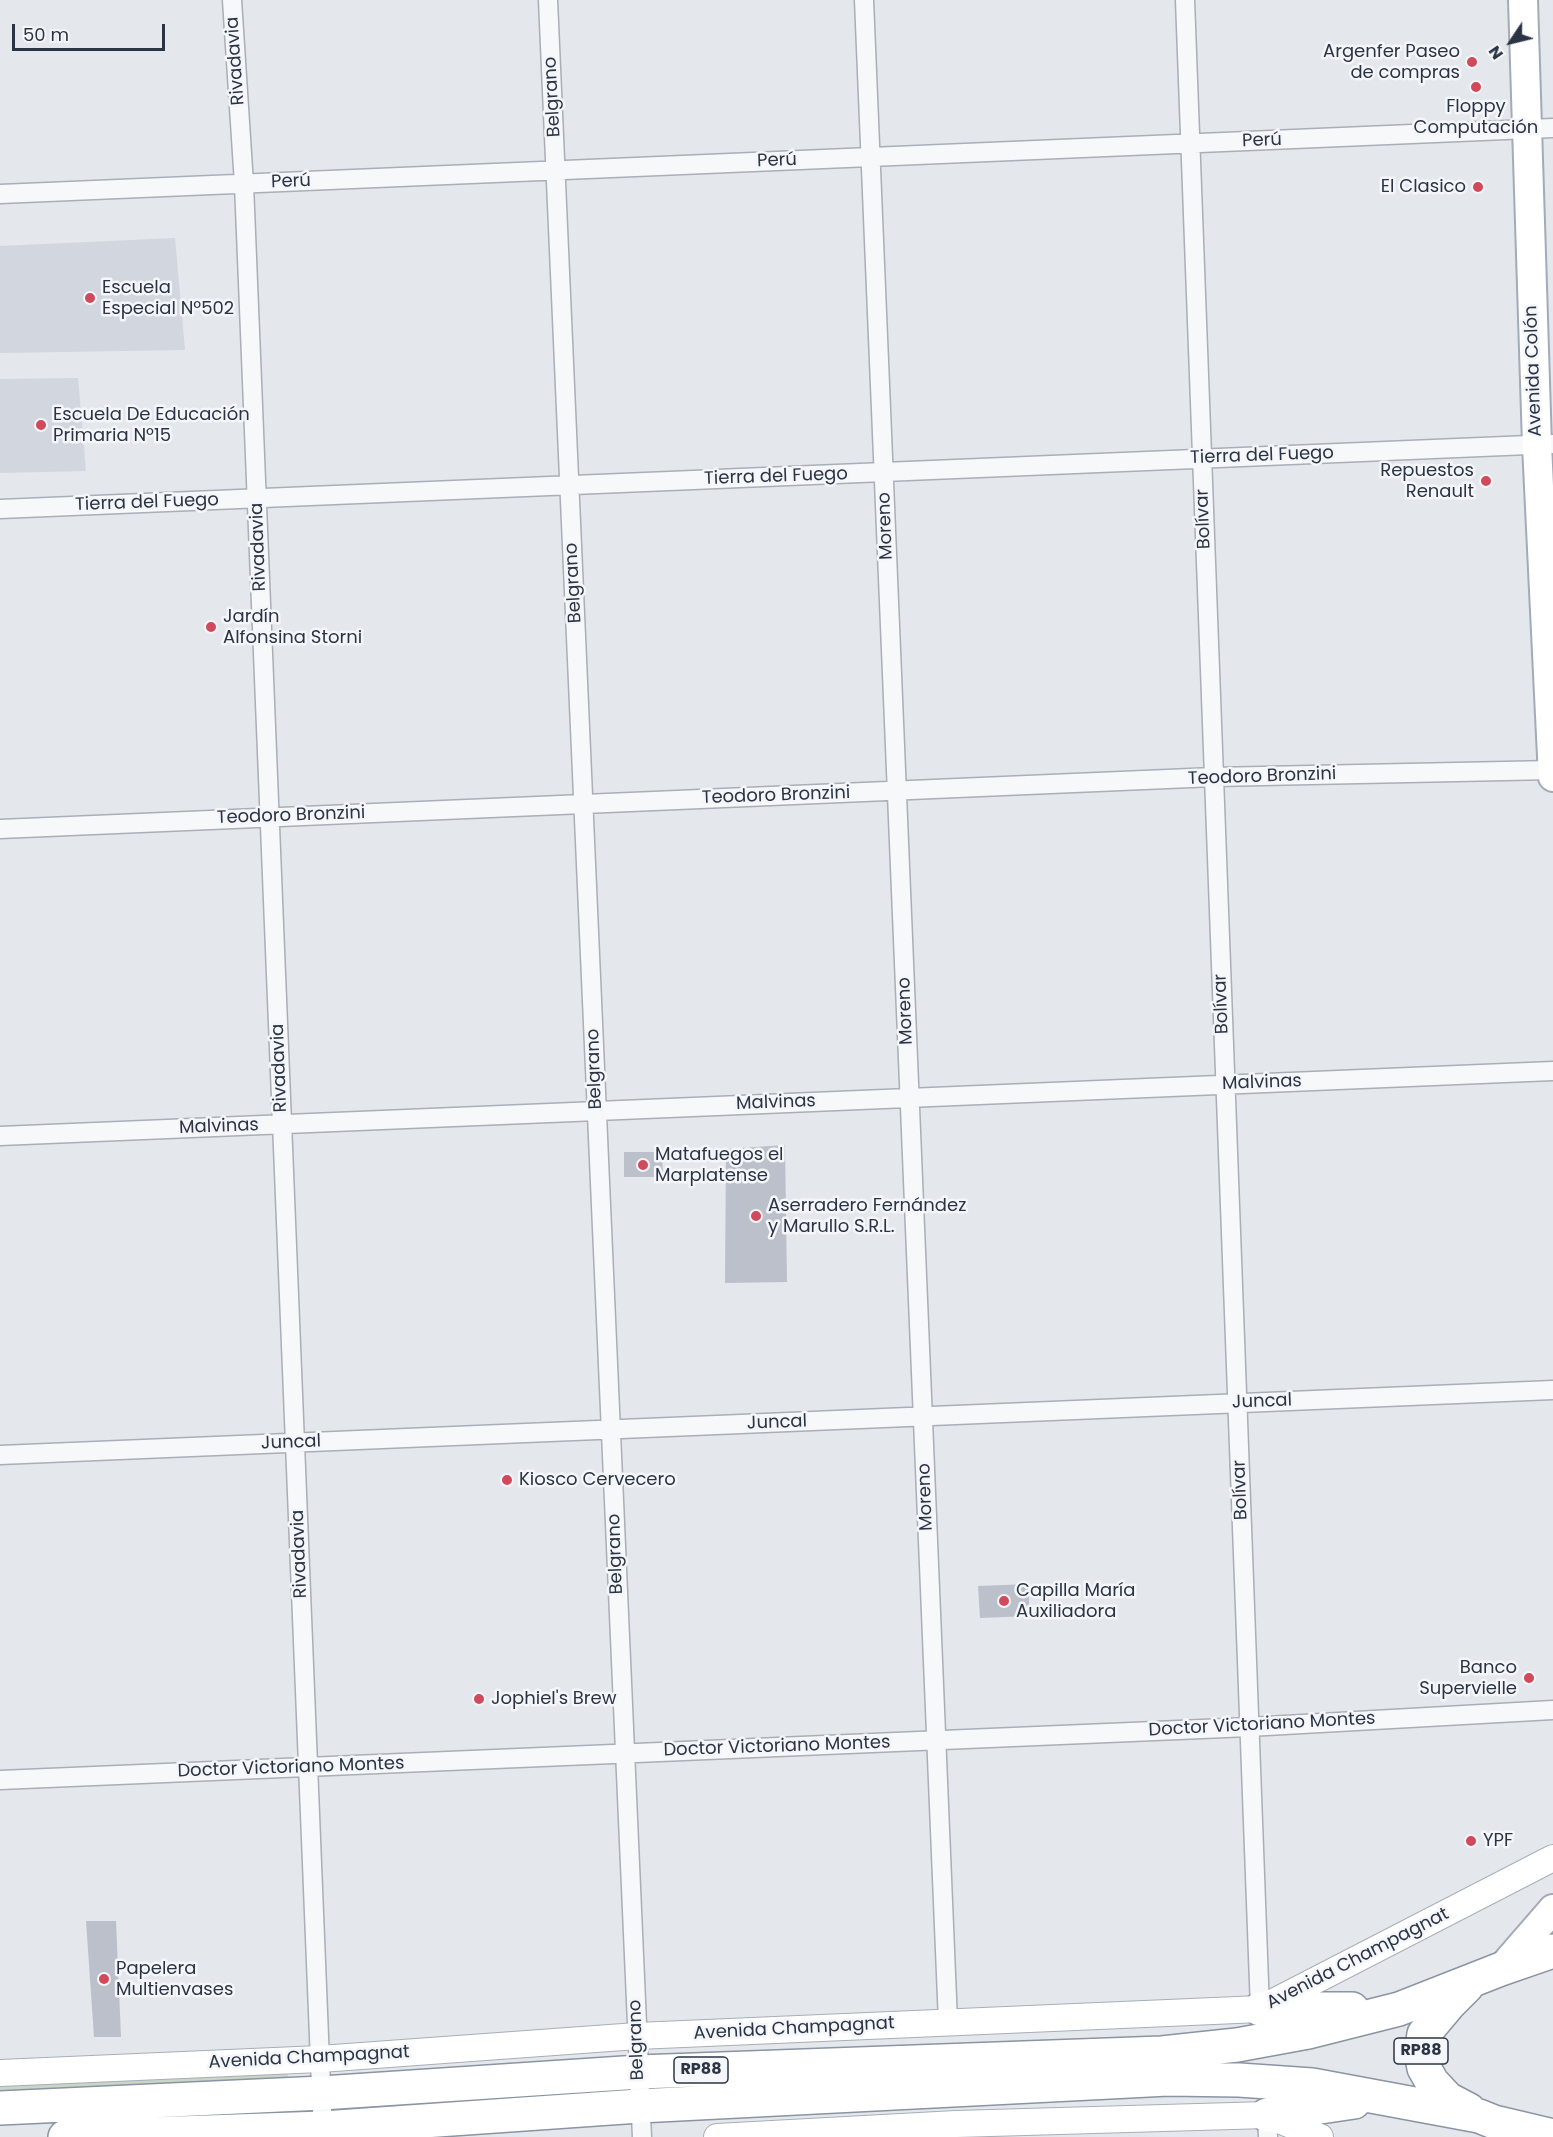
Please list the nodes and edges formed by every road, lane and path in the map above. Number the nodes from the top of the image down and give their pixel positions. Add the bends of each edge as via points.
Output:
1 (232, 0) edge
2 (548, 0) edge
3 (864, 0) edge
4 (1185, 0) edge
5 (1523, 0) edge
6 (1540, 129) edge
7 (1190, 144) junction
8 (871, 157) junction
9 (556, 171) junction
10 (244, 184) junction
11 (0, 194) edge
12 (1545, 444) edge
13 (1202, 459) junction
14 (884, 472) junction
15 (570, 485) junction
16 (256, 498) junction
17 (0, 509) edge
18 (1553, 770) edge
19 (1214, 777) junction
20 (1553, 777) edge
21 (897, 791) junction
22 (584, 804) junction
23 (269, 817) junction
24 (0, 829) edge
25 (1553, 1071) edge
26 (1225, 1084) junction
27 (909, 1098) junction
28 (597, 1111) junction
29 (282, 1124) junction
30 (0, 1136) edge
31 (1553, 1390) edge
32 (1237, 1403) junction
33 (922, 1417) junction
34 (611, 1430) junction
35 (295, 1443) junction
36 (0, 1455) edge
37 (1553, 1710) edge
38 (1249, 1727) junction
39 (936, 1740) junction
40 (625, 1753) junction
41 (308, 1767) junction
42 (0, 1780) edge
43 (1553, 1858) edge
44 (1553, 1909) edge
45 (1553, 1952) edge
46 (1488, 1974) junction
47 (1260, 2009) junction
48 (1399, 2009) junction
49 (948, 2022) junction
50 (637, 2036) junction
51 (320, 2059) junction
52 (639, 2072) junction
53 (0, 2073) edge
54 (322, 2094) junction
55 (1379, 2098) junction
56 (0, 2108) edge
57 (640, 2122) edge
58 (1495, 2125) edge
59 (1267, 2126) edge
60 (956, 2131) edge
61 (323, 2133) edge
62 (1553, 2136) edge
63 (65, 2137) edge
64 (717, 2137) edge
65 (1320, 2137) edge

1 - 10 street, Rivadavia
2 - 9 street, Belgrano
3 - 8 street, Moreno
4 - 7 street, Bolívar
5 - 6 main road, Avenida Colón
6 - 7 street, Perú
6 - 12 main road, Avenida Colón
7 - 8 street, Perú
7 - 13 street, Bolívar
8 - 9 street, Perú
8 - 14 street, Moreno
9 - 10 street, Perú
9 - 15 street, Belgrano
10 - 11 street, Perú
10 - 16 street, Rivadavia
12 - 13 street, Tierra del Fuego
12 - 18 main road, Avenida Colón
13 - 14 street, Tierra del Fuego
13 - 19 street, Bolívar
14 - 15 street, Tierra del Fuego
14 - 21 street, Moreno
15 - 16 street, Tierra del Fuego
15 - 22 street, Belgrano
16 - 17 street, Tierra del Fuego
16 - 23 street, Rivadavia
18 - 19 street, Teodoro Bronzini
18 - 20 main road, Avenida Colón
19 - 21 street, Teodoro Bronzini
19 - 26 street, Bolívar
21 - 22 street, Teodoro Bronzini
21 - 27 street, Moreno
22 - 23 street, Teodoro Bronzini
22 - 28 street, Belgrano
23 - 24 street, Teodoro Bronzini
23 - 29 street, Rivadavia
25 - 26 street, Malvinas
26 - 27 street, Malvinas
26 - 32 street, Bolívar
27 - 28 street, Malvinas
27 - 33 street, Moreno
28 - 29 street, Malvinas
28 - 34 street, Belgrano
29 - 30 street, Malvinas
29 - 35 street, Rivadavia
31 - 32 street, Juncal
32 - 33 street, Juncal
32 - 38 street, Bolívar
33 - 34 street, Juncal
33 - 39 street, Moreno
34 - 35 street, Juncal
34 - 40 street, Belgrano
35 - 36 street, Juncal
35 - 41 street, Rivadavia
37 - 38 street, Doctor Victoriano Montes
38 - 39 street, Doctor Victoriano Montes
38 - 47 street, Bolívar
39 - 40 street, Doctor Victoriano Montes
39 - 49 street, Moreno
40 - 41 street, Doctor Victoriano Montes
40 - 50 street, Belgrano
41 - 42 street, Doctor Victoriano Montes
41 - 51 street, Rivadavia
43 - 47 street, Avenida Champagnat
44 - 46 main road
45 - 46 highway, Avenida Champagnat / RP88
46 - 48 highway, Avenida Champagnat / RP88
46 - 58 highway, RP88 via 1431,2024 1424,2034 1421,2053 1432,2082 1448,2099
47 - 48 highway
47 - 49 street, Avenida Champagnat
48 - 52 highway, Avenida Champagnat / RP88 via 1308,2032 1162,2053
49 - 50 street, Avenida Champagnat
50 - 51 street, Avenida Champagnat
50 - 52 street, Belgrano
51 - 53 street, Avenida Champagnat
51 - 54 street, Rivadavia
52 - 54 highway, Avenida Champagnat / RP88
52 - 57 street, Belgrano
54 - 56 highway, Avenida Champagnat / RP88
54 - 61 street, Rivadavia
55 - 57 highway, RP88 via 1311,2085 1168,2079
55 - 58 highway, RP88
55 - 59 highway
57 - 61 highway, RP88
58 - 62 highway, RP88
59 - 60 street
59 - 65 street
60 - 64 street
61 - 63 highway, RP88

